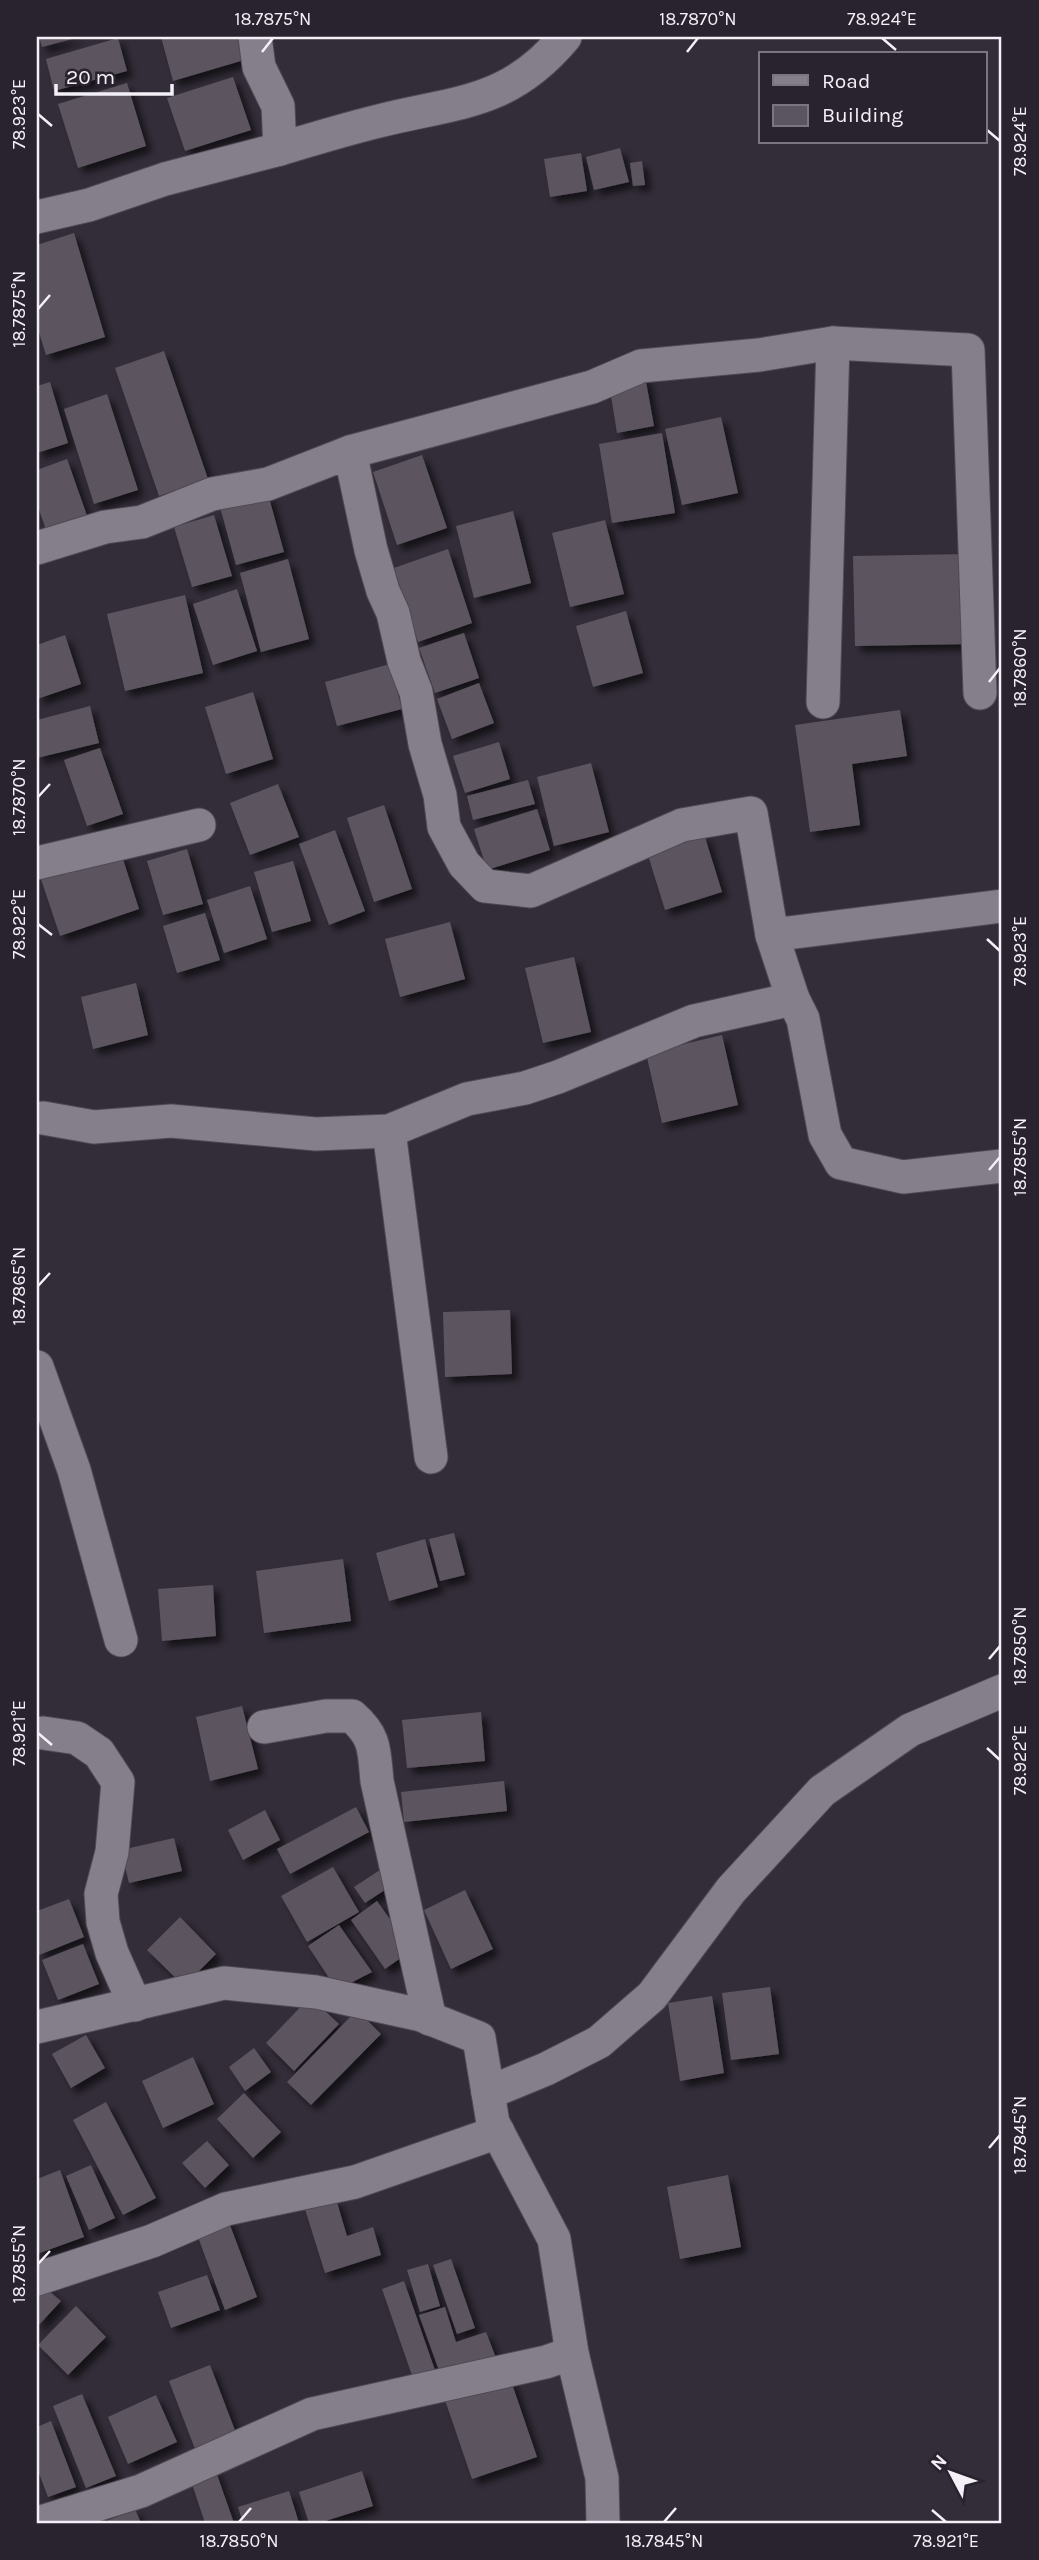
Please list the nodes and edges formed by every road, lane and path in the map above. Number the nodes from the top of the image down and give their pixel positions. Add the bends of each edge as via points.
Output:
1 (255, 37) edge
2 (565, 37) edge
3 (280, 149) junction
4 (37, 217) edge
5 (833, 343) junction
6 (350, 453) junction
7 (37, 548) edge
8 (980, 694) dead end
9 (823, 702) dead end
10 (199, 825) dead end
11 (37, 863) edge
12 (1002, 906) edge
13 (772, 934) junction
14 (793, 999) junction
15 (39, 1110) edge
16 (389, 1131) junction
17 (1002, 1166) edge
18 (37, 1367) edge
19 (431, 1457) dead end
20 (121, 1640) dead end
21 (1002, 1691) edge
22 (264, 1727) dead end
23 (43, 1733) dead end
24 (135, 2004) junction
25 (430, 2018) junction
26 (37, 2027) edge
27 (488, 2093) junction
28 (498, 2132) junction
29 (37, 2279) edge
30 (572, 2353) junction
31 (38, 2523) edge
32 (603, 2523) edge

1 - 3 street via 259,67 278,106
2 - 3 street via 525,77 491,93 457,106 381,120
3 - 4 street
5 - 6 street via 641,366 592,387
5 - 8 street via 968,350
5 - 9 street
6 - 7 street via 268,484 212,494 142,522 105,527
6 - 13 street via 371,550 416,692 444,827 464,864 485,887 531,891 682,825 751,813
10 - 11 street
12 - 13 street
13 - 14 street
14 - 16 street via 694,1021 558,1077 467,1098
14 - 17 street via 803,1018 825,1135 841,1163 903,1177
15 - 16 street via 94,1126 171,1121 316,1134
16 - 19 street
18 - 20 street via 74,1470
21 - 27 street via 910,1730 822,1791 731,1890 652,1996 598,2042 546,2070
22 - 25 street via 352,1716 368,1730
23 - 24 street via 77,1738 99,1753 118,1782 111,1852 101,1894 103,1922
24 - 25 street via 224,1983 316,1992
24 - 26 street
25 - 27 street via 479,2038
27 - 28 street
28 - 29 street via 355,2182 226,2209 152,2241
28 - 30 street via 554,2239
30 - 31 street via 312,2414 141,2491
30 - 32 street via 602,2478

